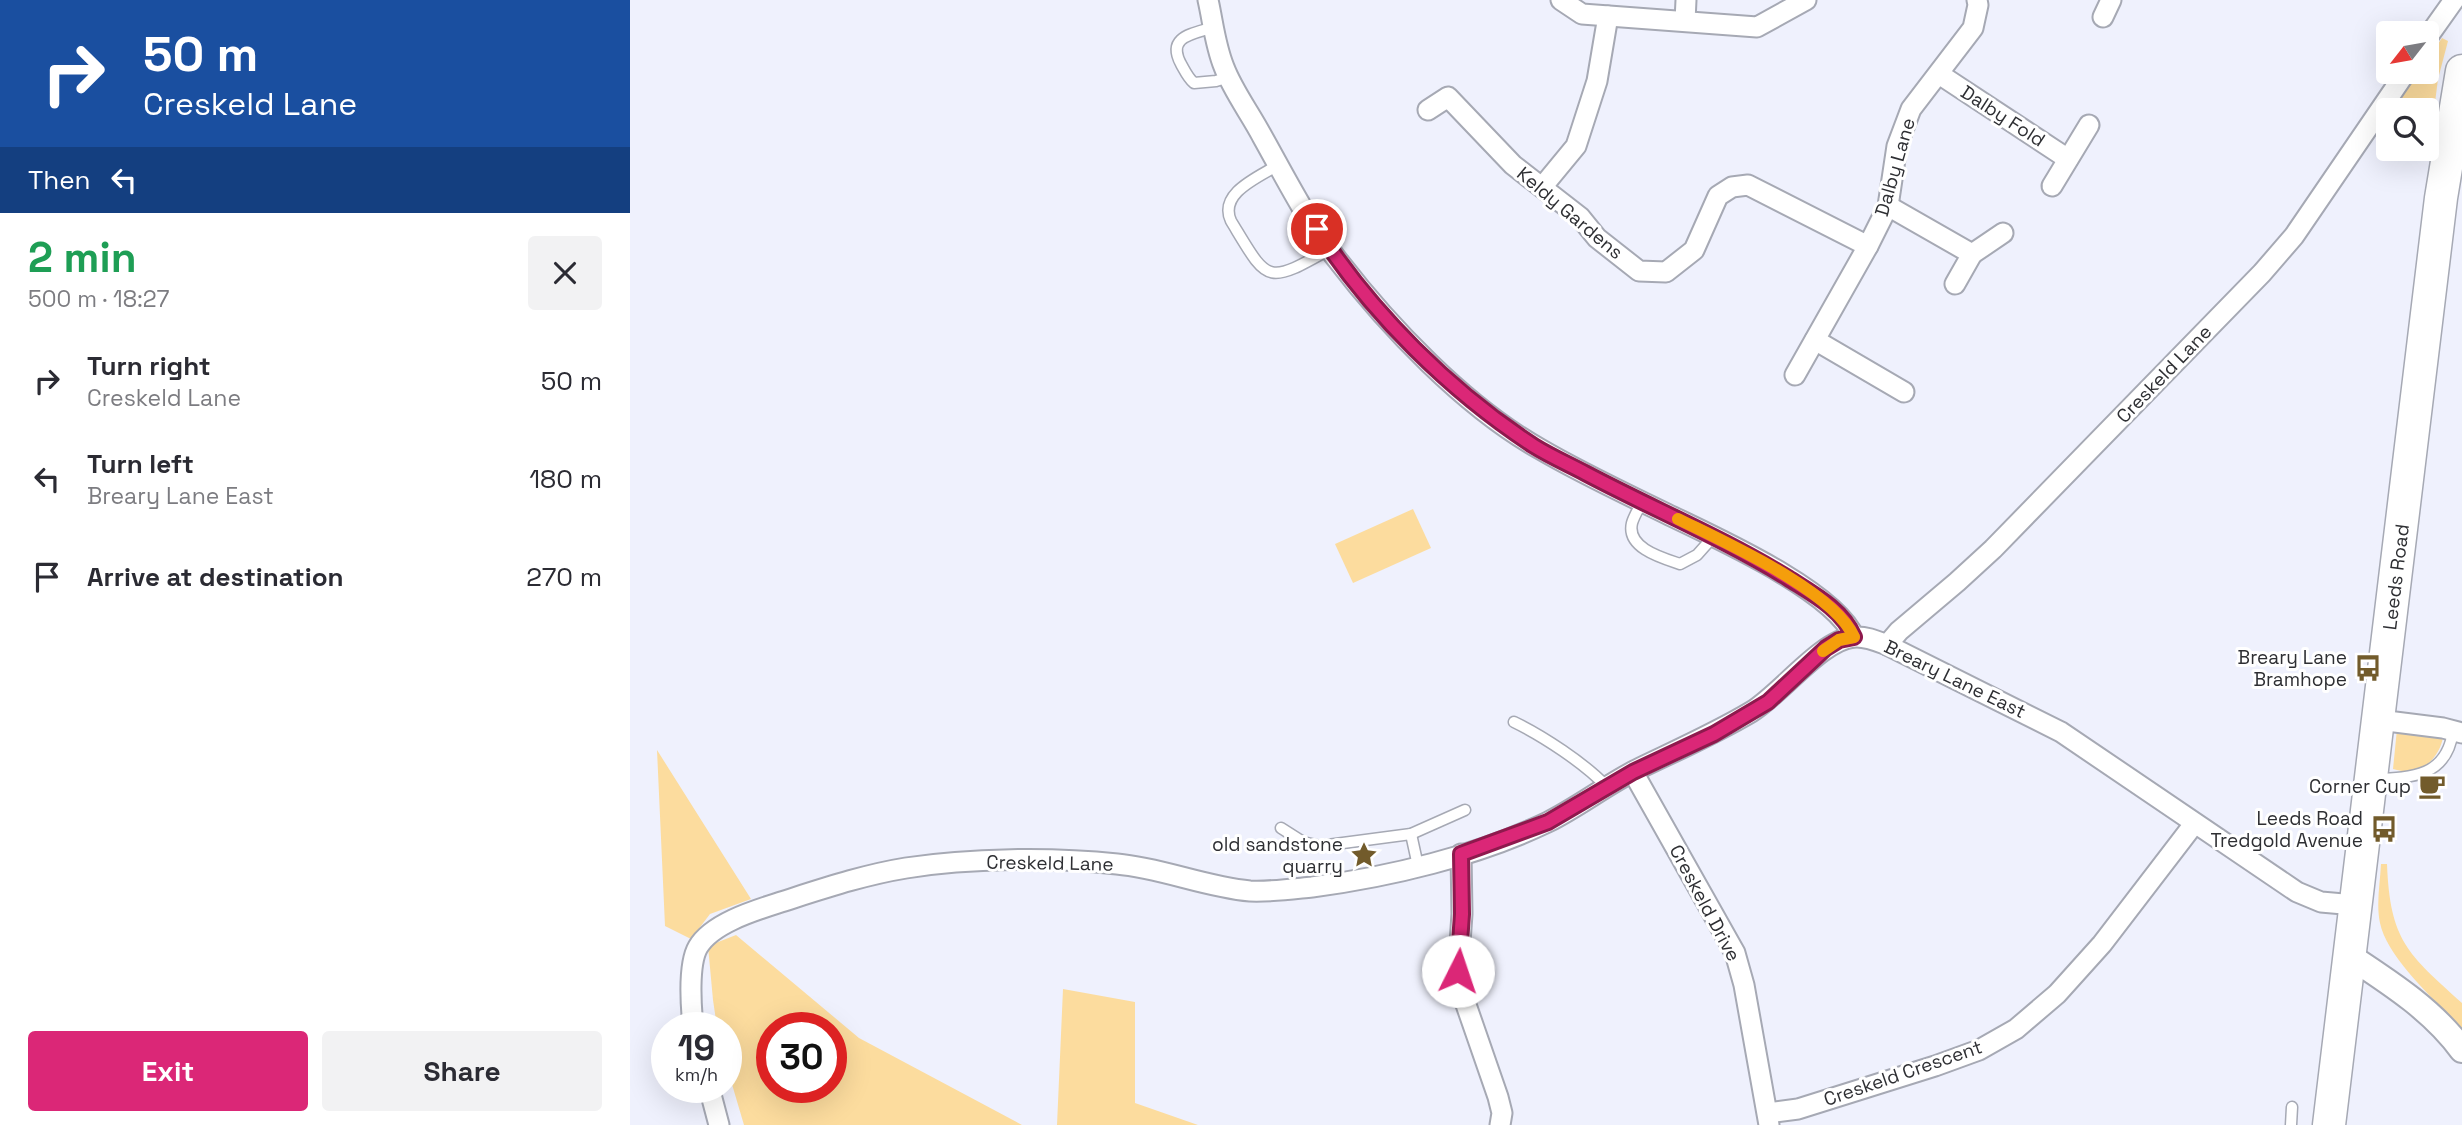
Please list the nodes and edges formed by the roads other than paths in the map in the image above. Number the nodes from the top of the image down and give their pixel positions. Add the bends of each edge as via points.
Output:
1 (1208, 0) edge
2 (1561, 0) edge
3 (1686, 0) edge
4 (1807, 0) edge
5 (1977, 0) edge
6 (2454, 0) edge
7 (1608, 16) junction
8 (1685, 21) junction
9 (2439, 21) edge
10 (1214, 27) junction
11 (2462, 71) edge
12 (1939, 74) junction
13 (1229, 77) junction
14 (2398, 84) edge
15 (1428, 110) dead end
16 (2089, 125) dead end
17 (2068, 159) junction
18 (1278, 165) junction
19 (2052, 186) dead end
20 (1543, 187) junction
21 (2452, 199) edge
22 (1888, 206) junction
23 (2003, 233) dead end
24 (1868, 246) junction
25 (1330, 249) junction
26 (1972, 254) junction
27 (1955, 284) dead end
28 (1815, 340) junction
29 (1796, 375) dead end
30 (1904, 392) dead end
31 (1642, 502) junction
32 (1713, 537) junction
33 (1854, 637) junction
34 (1887, 645) junction
35 (2379, 720) junction
36 (1514, 722) dead end
37 (2458, 732) edge
38 (1633, 772) junction
39 (2370, 779) junction
40 (1606, 786) junction
41 (1465, 810) dead end
42 (2194, 824) junction
43 (1281, 828) dead end
44 (1412, 834) junction
45 (1461, 854) junction
46 (1418, 866) junction
47 (2355, 905) junction
48 (2348, 955) junction
49 (692, 1012) edge
50 (2462, 1050) edge
51 (713, 1103) edge
52 (2292, 1107) dead end
53 (1769, 1119) edge
54 (719, 1125) edge
55 (1500, 1125) edge
56 (2291, 1125) edge
57 (2329, 1125) edge

1 - 10 street
2 - 7 street via 1582,14
3 - 8 street
4 - 8 street via 1756,27
5 - 12 street, Dalby Lane via 1973,28
6 - 9 street
7 - 8 street
7 - 20 street via 1597,81 1576,146
10 - 13 street
10 - 13 lane via 1181,39 1176,54 1194,83
11 - 21 highway, Leeds Road
12 - 17 street, Dalby Fold
12 - 22 street, Dalby Lane via 1911,109 1897,146
13 - 18 street
14 - 34 street, Creskeld Lane via 2294,236 2262,273 2002,539
15 - 20 street, Keldy Gardens via 1455,92 1513,165
16 - 17 street
17 - 19 street
18 - 25 street
18 - 25 lane via 1238,190 1228,204 1231,221 1265,271 1284,273
20 - 24 street, Keldy Gardens via 1639,271 1666,272 1694,250 1718,197 1732,187 1748,185
21 - 35 highway, Leeds Road
22 - 24 street, Dalby Lane
22 - 26 street
23 - 26 street
24 - 28 street, Dalby Lane
25 - 31 street via 1380,311 1489,416 1537,448
26 - 27 street
28 - 29 street, Dalby Lane
28 - 30 street
31 - 32 street
31 - 32 lane via 1631,524 1634,539 1653,555 1680,564 1697,555
32 - 33 street via 1812,593 1842,616
33 - 34 street, Breary Lane East
33 - 38 street, Creskeld Lane via 1826,648 1768,702 1714,734
34 - 42 street, Breary Lane East via 2061,732
35 - 37 street
35 - 39 highway, Leeds Road
36 - 40 lane via 1538,733
37 - 39 lane via 2442,760 2429,771
38 - 40 street, Creskeld Lane
38 - 53 street, Creskeld Drive via 1735,953
39 - 47 highway, Leeds Road
40 - 45 street, Creskeld Lane via 1548,822
41 - 44 lane
42 - 47 street, Breary Lane East via 2297,892 2321,902
42 - 53 street, Creskeld Crescent via 2102,944 2057,994 2016,1029 1979,1050
43 - 44 lane via 1320,846
44 - 46 lane
45 - 46 street, Creskeld Lane
45 - 55 street via 1458,971 1498,1097
46 - 49 street, Creskeld Lane via 1357,880 1252,891 1122,864 1081,861 987,862 895,870 767,906 709,933 697,948
47 - 48 highway, Leeds Road
48 - 50 street via 2394,985
48 - 57 highway, Leeds Road
51 - 54 street
52 - 56 lane

